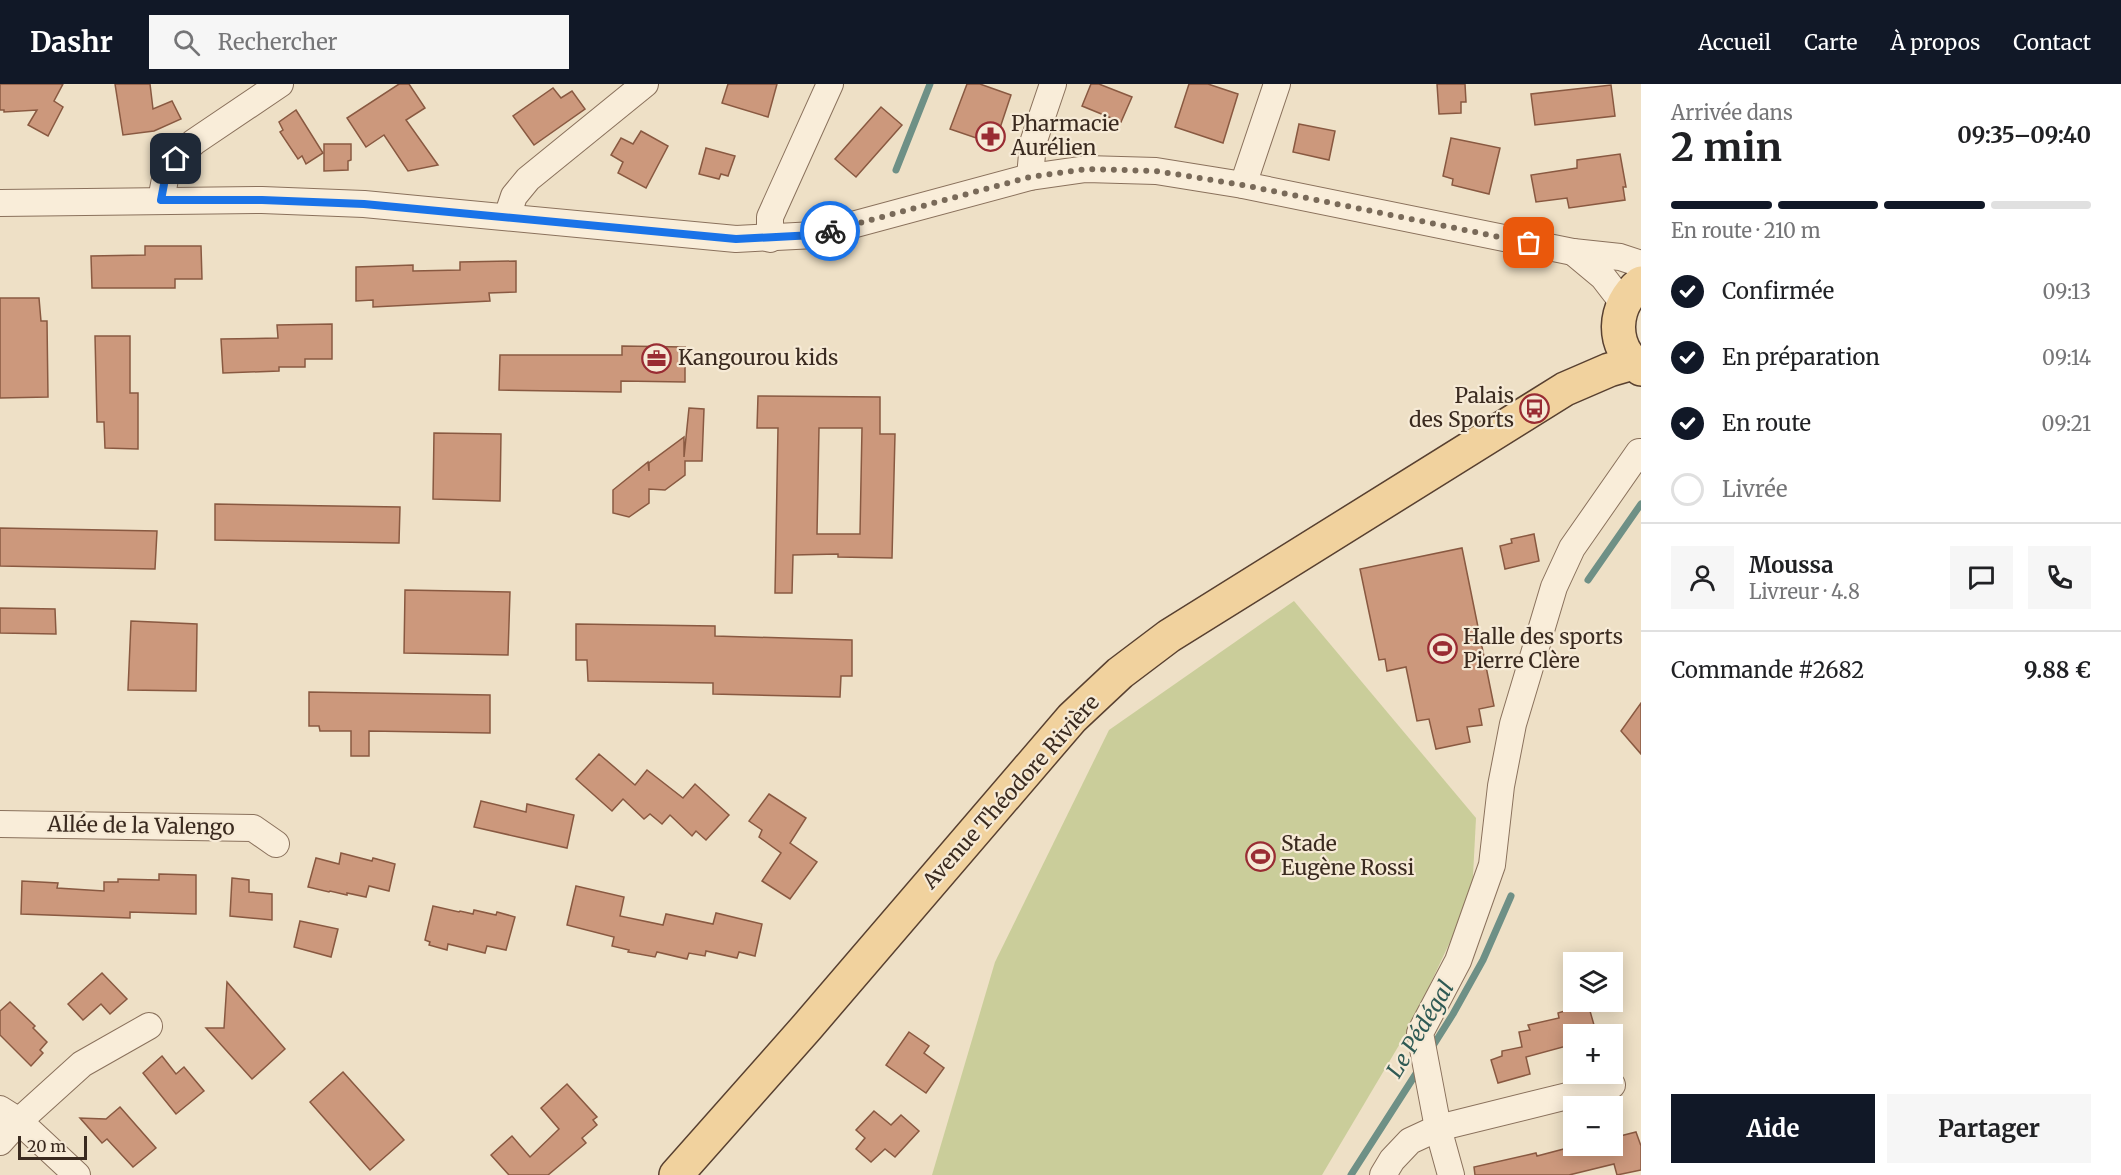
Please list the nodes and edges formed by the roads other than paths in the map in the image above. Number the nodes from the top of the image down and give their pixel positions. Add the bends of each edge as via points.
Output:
1 (280, 84) edge
2 (645, 84) edge
3 (830, 84) edge
4 (1053, 84) edge
5 (1277, 84) edge
6 (1030, 177) junction
7 (1243, 185) junction
8 (161, 200) junction
9 (0, 203) edge
10 (507, 217) junction
11 (770, 239) junction
12 (1573, 252) junction
13 (1641, 264) edge
14 (1627, 307) edge
15 (1639, 369) edge
16 (1565, 389) junction
17 (1640, 449) edge
18 (0, 824) edge
19 (276, 844) dead end
20 (149, 1026) dead end
21 (1612, 1085) dead end
22 (10, 1115) edge
23 (1438, 1128) junction
24 (0, 1142) edge
25 (77, 1175) edge
26 (676, 1175) edge
27 (1383, 1175) edge
28 (1451, 1175) edge

1 - 8 street via 194,142 176,159 165,179
2 - 10 street via 528,179 514,196
3 - 11 street via 770,217
4 - 6 street via 1033,143
5 - 7 street
6 - 7 street via 1086,169 1156,171
6 - 11 street via 814,235
7 - 12 street
8 - 9 street
8 - 10 street via 364,204
10 - 11 street
12 - 13 street via 1620,257
12 - 14 street via 1603,277
14 - 15 main road via 1621,345
14 - 16 main road, Avenue Théodore Rivière via 1600,356
15 - 16 main road, Avenue Théodore Rivière via 1609,370
16 - 26 main road, Avenue Théodore Rivière via 1169,636 1120,673 1072,718
17 - 23 street via 1572,548 1554,587 1513,724 1491,865 1458,961 1420,1033
18 - 19 street, Allée de la Valengo via 253,828
20 - 22 street via 82,1064
21 - 23 street
22 - 24 street
22 - 25 street
23 - 27 street via 1410,1141
23 - 28 street

